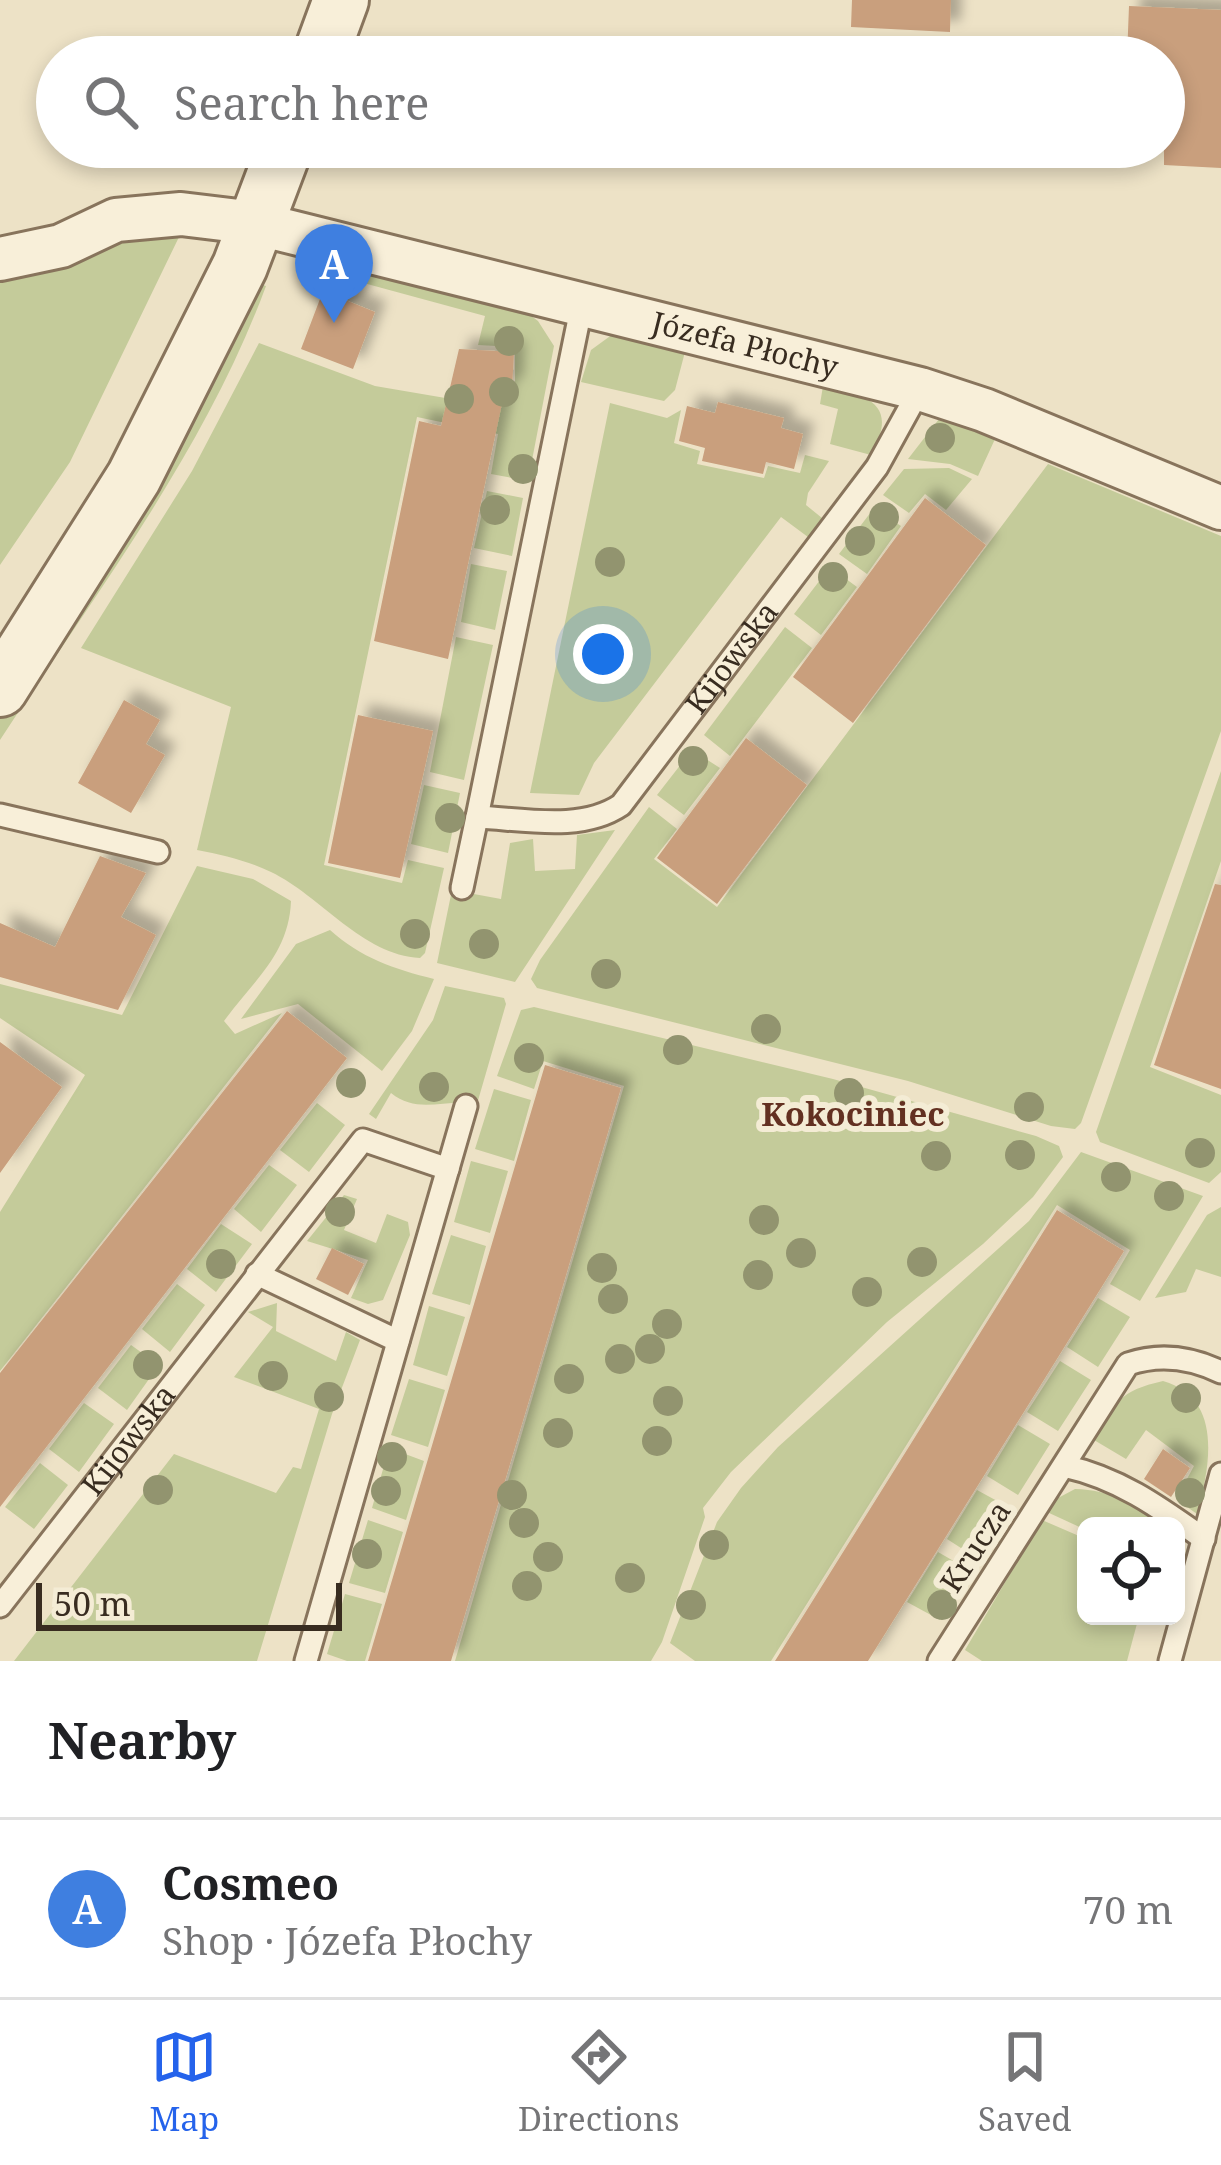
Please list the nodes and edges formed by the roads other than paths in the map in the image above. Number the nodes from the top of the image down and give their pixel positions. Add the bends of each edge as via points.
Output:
1 (340, 0) edge
2 (327, 36) edge
3 (277, 168) edge
4 (255, 223) junction
5 (0, 259) edge
6 (582, 304) junction
7 (920, 389) junction
8 (1221, 508) edge
9 (0, 689) edge
10 (0, 815) edge
11 (477, 817) junction
12 (158, 851) dead end
13 (462, 888) dead end
14 (466, 1106) dead end
15 (448, 1169) junction
16 (256, 1274) junction
17 (398, 1341) junction
18 (1221, 1372) edge
19 (1064, 1466) junction
20 (1221, 1474) edge
21 (1204, 1539) junction
22 (0, 1606) edge
23 (306, 1661) edge
24 (939, 1661) edge
25 (1170, 1661) edge

1 - 2 street
3 - 4 street
4 - 5 street, Józefa Płochy via 181,214 116,220 61,246
4 - 6 street, Józefa Płochy
4 - 9 street via 134,477
6 - 7 street, Józefa Płochy
6 - 11 lane
7 - 8 street, Józefa Płochy
7 - 11 lane, Kijowska via 877,467 621,805 595,819
10 - 12 lane
11 - 13 lane
14 - 15 lane
15 - 16 lane, Kijowska via 363,1140
15 - 17 lane
16 - 17 lane
16 - 22 lane, Kijowska
17 - 23 lane
18 - 19 lane, Krucza via 1177,1357 1128,1364
19 - 21 lane via 1138,1492
19 - 24 lane, Krucza
20 - 21 lane
21 - 25 lane

